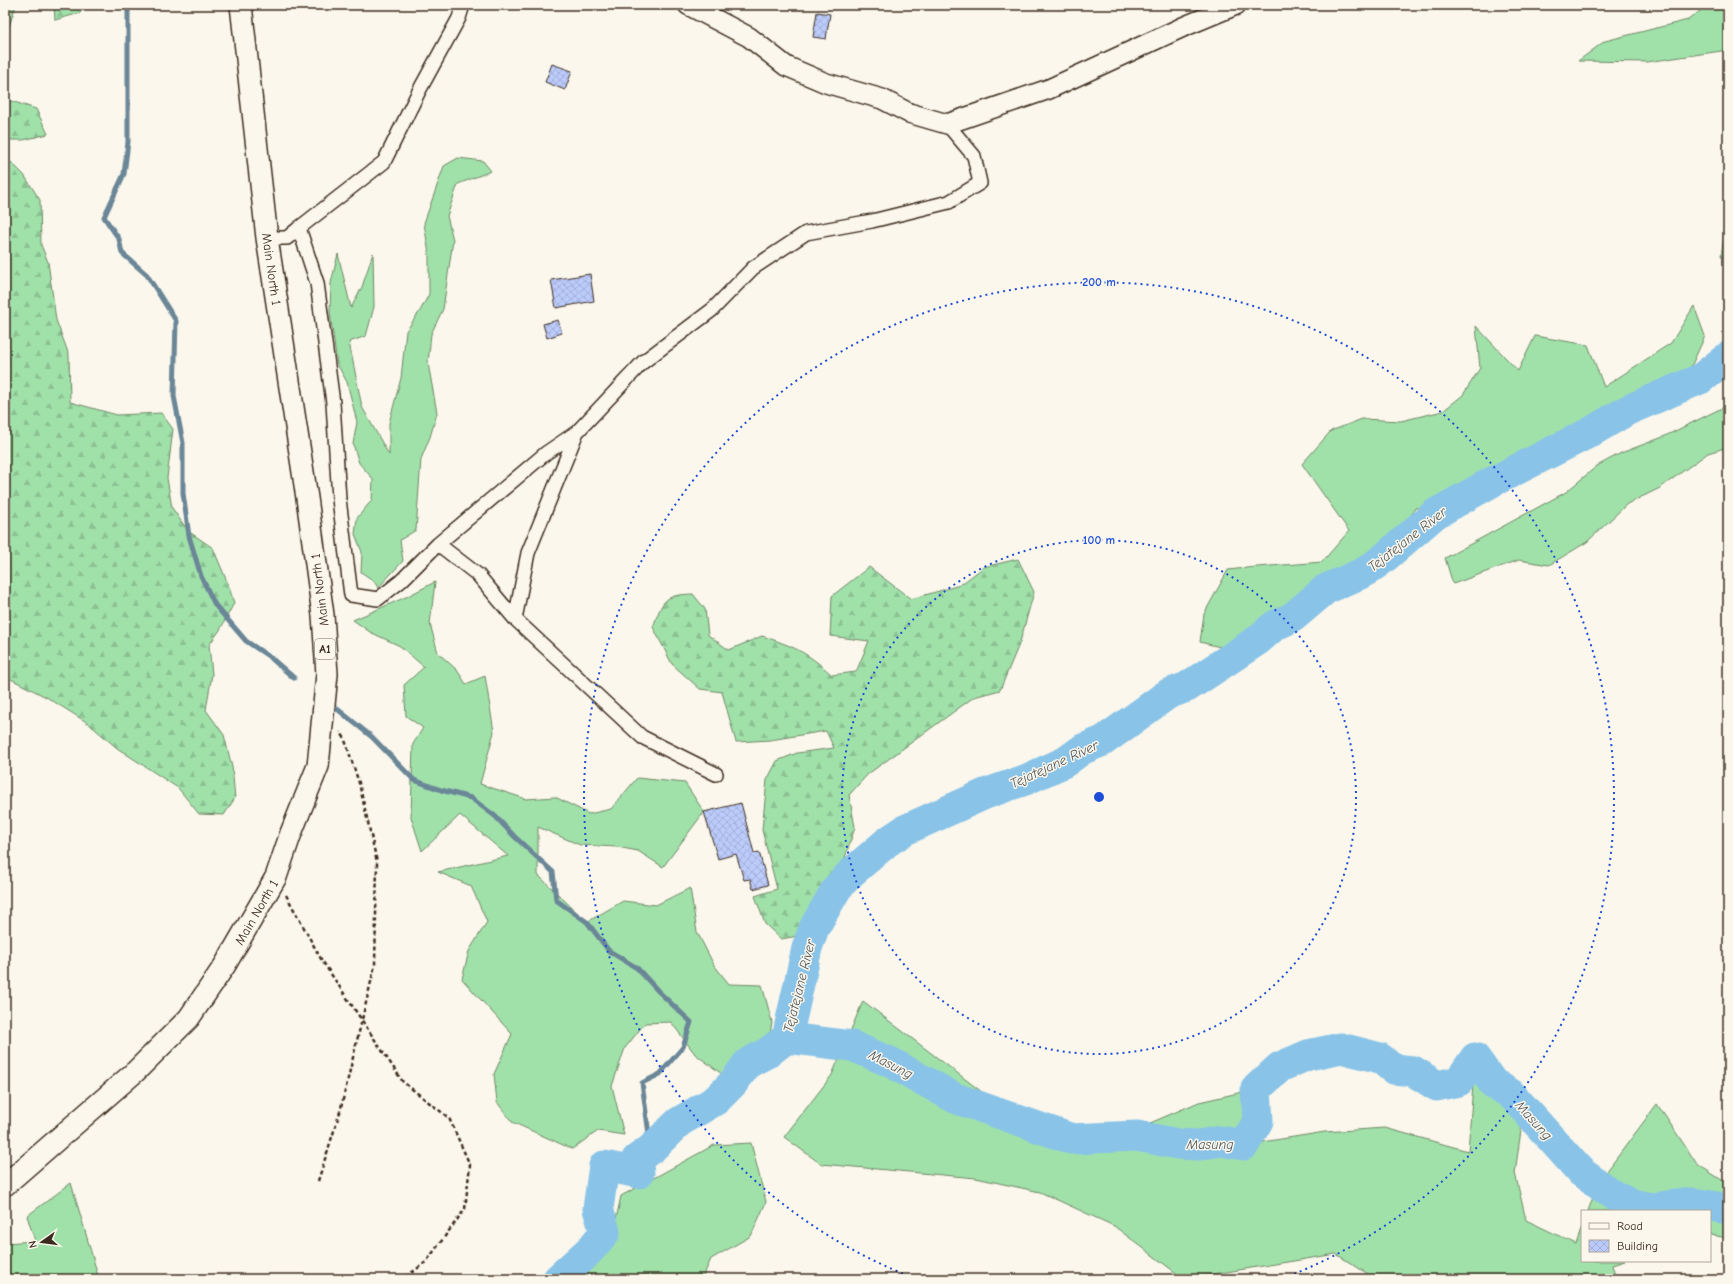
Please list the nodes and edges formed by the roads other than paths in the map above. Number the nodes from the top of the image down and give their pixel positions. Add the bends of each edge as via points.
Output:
1 (240, 5) edge
2 (463, 5) edge
3 (688, 5) edge
4 (1236, 5) edge
5 (947, 124) junction
6 (299, 228) junction
7 (267, 238) junction
8 (577, 432) junction
9 (438, 544) junction
10 (515, 619) junction
11 (716, 774) dead end
12 (5, 1185) edge

1 - 7 main road, Main North 1 / A1
2 - 6 street via 459,18 384,162
3 - 5 street via 750,37 786,66 826,84 882,99 909,113
4 - 5 street via 1049,89
5 - 8 street via 974,156 980,183 949,202 872,221 806,233 753,268 712,310 643,362
6 - 7 street via 287,238
6 - 9 street via 317,283 333,403 339,499 351,595 378,598 400,581
7 - 12 main road, Main North 1 / A1 via 308,498 323,615 327,674 318,766 276,878 225,965 188,1018 136,1071
8 - 9 street via 546,453
8 - 10 street via 528,553
9 - 10 street via 478,575
10 - 11 street via 642,737

